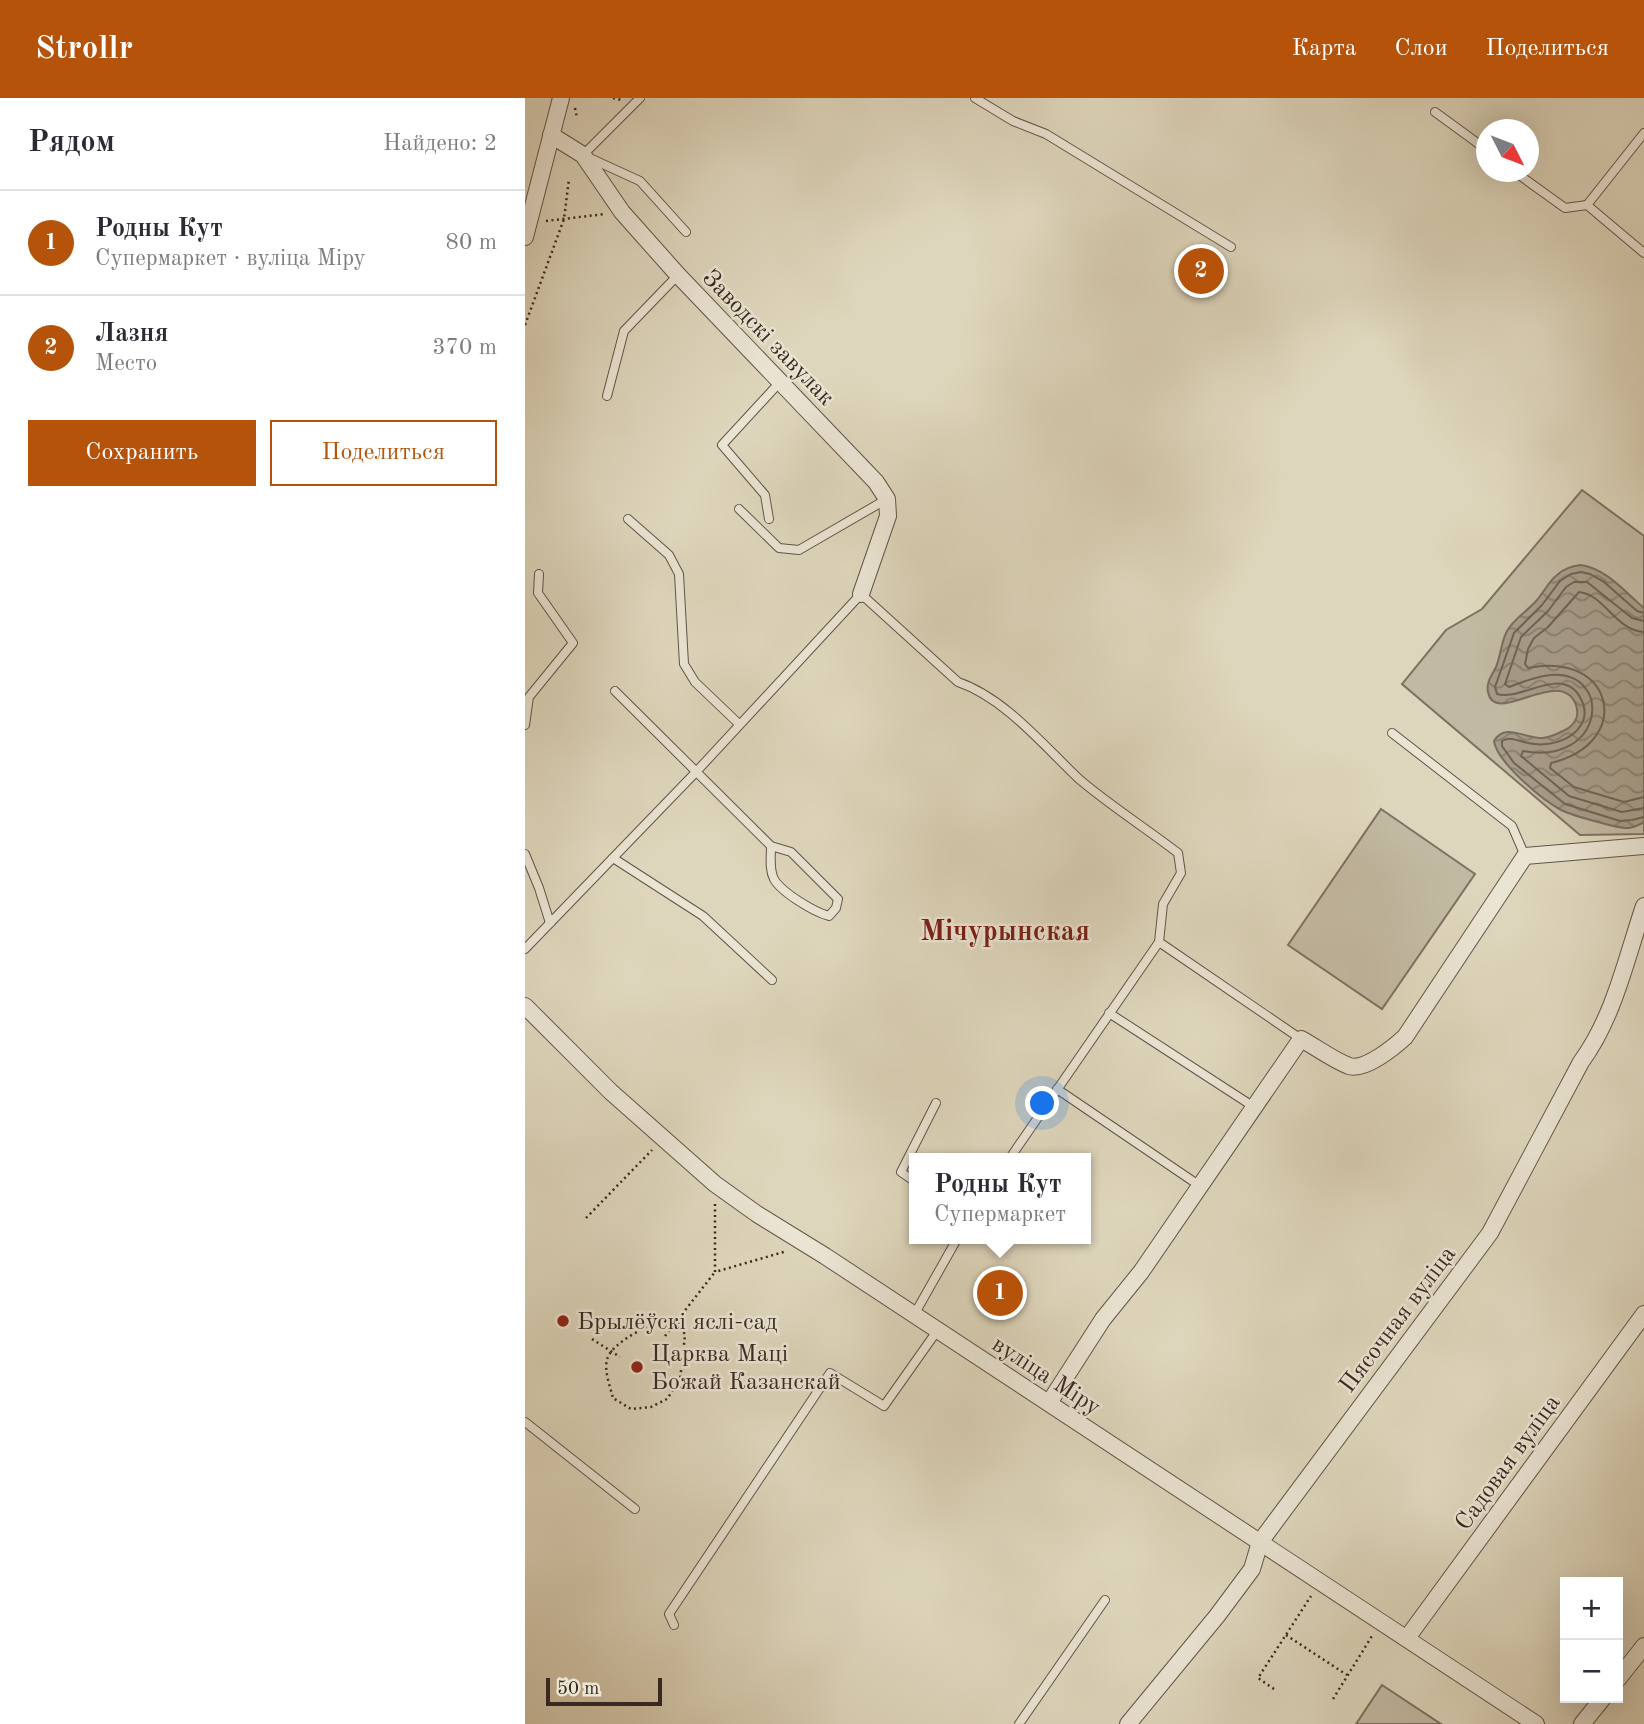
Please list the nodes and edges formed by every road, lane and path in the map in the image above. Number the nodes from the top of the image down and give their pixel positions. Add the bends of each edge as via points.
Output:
1 (561, 98) edge
2 (640, 98) edge
3 (975, 98) edge
4 (1435, 112) dead end
5 (1644, 133) edge
6 (551, 135) junction
7 (1476, 143) edge
8 (583, 155) junction
9 (569, 179) dead end
10 (1529, 182) edge
11 (1587, 205) junction
12 (622, 212) junction
13 (564, 219) junction
14 (538, 221) dead end
15 (686, 232) dead end
16 (525, 237) edge
17 (1231, 247) dead end
18 (1644, 253) edge
19 (678, 275) junction
20 (525, 309) edge
21 (530, 311) junction
22 (525, 325) edge
23 (780, 382) junction
24 (607, 396) dead end
25 (887, 499) junction
26 (739, 509) dead end
27 (628, 519) dead end
28 (769, 519) dead end
29 (539, 574) dead end
30 (861, 594) junction
31 (615, 691) dead end
32 (739, 724) junction
33 (525, 725) edge
34 (1392, 733) dead end
35 (696, 772) junction
36 (771, 846) junction
37 (1644, 846) edge
38 (525, 854) edge
39 (1525, 856) junction
40 (613, 858) junction
41 (1644, 906) edge
42 (550, 923) junction
43 (1159, 942) junction
44 (525, 949) edge
45 (772, 980) dead end
46 (525, 1006) edge
47 (1109, 1013) junction
48 (1301, 1039) junction
49 (1057, 1089) junction
50 (936, 1103) dead end
51 (1254, 1107) junction
52 (659, 1143) dead end
53 (911, 1153) edge
54 (1013, 1153) edge
55 (909, 1156) edge
56 (909, 1178) edge
57 (715, 1184) junction
58 (1200, 1186) junction
59 (586, 1218) dead end
60 (954, 1244) edge
61 (807, 1245) junction
62 (715, 1272) junction
63 (1644, 1314) edge
64 (914, 1315) junction
65 (678, 1320) junction
66 (937, 1331) junction
67 (665, 1336) dead end
68 (593, 1339) dead end
69 (612, 1352) junction
70 (620, 1357) dead end
71 (665, 1385) dead end
72 (673, 1390) junction
73 (1049, 1404) junction
74 (525, 1423) edge
75 (635, 1509) dead end
76 (1261, 1542) junction
77 (1321, 1582) junction
78 (1105, 1600) dead end
79 (1381, 1621) junction
80 (674, 1625) dead end
81 (1286, 1635) junction
82 (1407, 1638) junction
83 (1644, 1646) edge
84 (1623, 1673) edge
85 (1347, 1675) junction
86 (1274, 1689) dead end
87 (1333, 1699) dead end
88 (1599, 1703) edge
89 (1019, 1724) edge
90 (1128, 1724) edge
91 (1536, 1724) edge
92 (1582, 1724) edge

1 - 6 street
2 - 8 lane
3 - 17 lane via 1046,134
4 - 7 lane
5 - 11 lane
6 - 8 street, Заводскі завулак
6 - 16 street
8 - 12 street, Заводскі завулак
8 - 15 lane via 640,181
9 - 13 path
10 - 11 lane via 1565,208
11 - 18 lane
12 - 13 path
12 - 19 street, Заводскі завулак
13 - 14 path
13 - 21 path
19 - 23 street, Заводскі завулак
19 - 24 lane via 624,331
20 - 21 path
21 - 22 path
23 - 25 street, Заводскі завулак
23 - 28 lane via 722,445 765,495
25 - 26 lane via 799,550 779,548
25 - 30 street via 888,516
27 - 32 lane via 669,555 679,574 684,664 695,682
29 - 33 lane via 538,593 573,643 529,697
30 - 32 lane
30 - 43 lane via 958,682 992,700 1080,779 1178,853 1181,873 1163,904
31 - 35 lane
32 - 35 lane
34 - 39 lane via 1512,827
35 - 36 lane
35 - 40 lane
36 - 36 lane via 791,852 838,899 829,916 815,912 775,882
37 - 39 street
38 - 42 lane
39 - 48 street via 1395,1047 1365,1065 1351,1067
40 - 42 lane
40 - 45 lane via 703,916
41 - 76 street, Пясочная вуліца via 1606,1021 1490,1233
42 - 44 lane
43 - 47 lane
43 - 48 lane
46 - 57 street, вуліца Міру via 611,1092
47 - 49 lane
47 - 51 lane
48 - 51 street
49 - 54 lane
49 - 58 lane
50 - 53 lane
51 - 58 street
52 - 59 path
55 - 56 lane via 901,1172
57 - 61 street, вуліца Міру
57 - 62 path
58 - 73 street
60 - 64 lane
61 - 62 path
61 - 64 street, вуліца Міру
62 - 65 path
63 - 82 street, Садовая вуліца
64 - 66 street, вуліца Міру
65 - 67 path
65 - 69 path via 664,1318
65 - 72 path via 685,1335 680,1380
66 - 73 street, вуліца Міру
66 - 80 lane via 884,1406 830,1373 670,1614
68 - 69 path
69 - 70 path
69 - 72 path via 607,1359 613,1398 631,1409 651,1407
71 - 72 path
73 - 76 street, вуліца Міру
74 - 75 lane
76 - 77 street, вуліца Міру
76 - 90 street, Пясочная вуліца via 1252,1569
77 - 79 street, вуліца Міру
77 - 81 path
78 - 89 lane
79 - 82 street, вуліца Міру
79 - 85 path
81 - 85 path
81 - 86 path via 1258,1678
82 - 91 street, вуліца Міру
83 - 84 street
85 - 87 path
88 - 92 street

